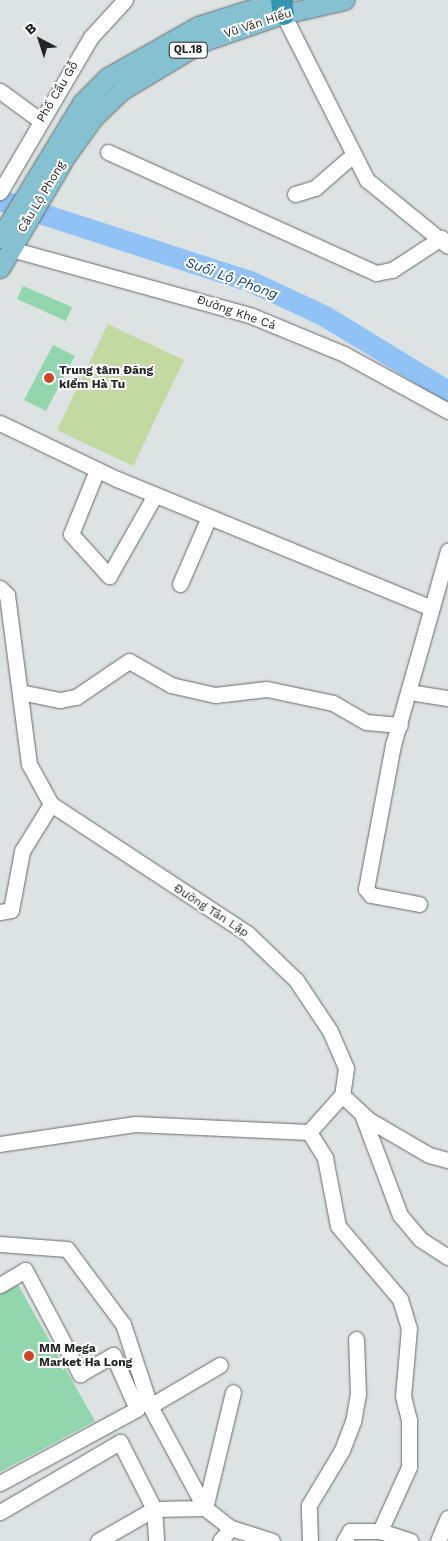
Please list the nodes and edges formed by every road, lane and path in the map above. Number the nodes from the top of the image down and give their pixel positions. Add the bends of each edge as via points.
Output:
1 (126, 0) edge
2 (344, 0) edge
3 (281, 5) edge
4 (0, 91) edge
5 (41, 121) junction
6 (108, 152) dead end
7 (59, 153) joint
8 (353, 155) junction
9 (0, 192) edge
10 (295, 194) dead end
11 (9, 237) edge
12 (444, 242) edge
13 (0, 268) edge
14 (448, 411) edge
15 (0, 423) edge
16 (97, 470) junction
17 (155, 495) junction
18 (209, 516) junction
19 (448, 551) edge
20 (180, 584) dead end
21 (0, 588) edge
22 (432, 608) junction
23 (20, 692) junction
24 (409, 692) junction
25 (448, 698) edge
26 (400, 725) junction
27 (51, 804) junction
28 (419, 904) dead end
29 (0, 912) edge
30 (342, 1095) junction
31 (362, 1114) junction
32 (309, 1132) junction
33 (0, 1144) edge
34 (448, 1160) edge
35 (0, 1244) edge
36 (448, 1256) edge
37 (0, 1285) edge
38 (356, 1339) dead end
39 (220, 1365) dead end
40 (233, 1392) dead end
41 (150, 1406) junction
42 (0, 1483) edge
43 (154, 1508) junction
44 (205, 1508) junction
45 (0, 1512) edge
46 (448, 1518) edge
47 (231, 1528) junction
48 (380, 1531) junction
49 (98, 1541) edge
50 (156, 1541) edge
51 (220, 1541) edge
52 (272, 1541) edge
53 (310, 1541) edge
54 (344, 1541) edge
55 (410, 1541) edge
56 (438, 1541) edge

1 - 5 street, Phố Cầu Gỗ via 91,37
2 - 3 main road, Vũ Văn Hiếu / QL.18
3 - 7 main road, Vũ Văn Hiếu / QL.18 via 144,73
3 - 8 street
4 - 5 street
5 - 9 street, Phố Cầu Gỗ
6 - 12 street via 376,273 392,270
7 - 11 main road, Cầu Lộ Phong / QL.18
8 - 10 street via 315,188
8 - 12 street via 367,180
11 - 13 main road, QL.18
11 - 14 street, Đường Khe Cá via 252,316 344,354
15 - 16 street
16 - 17 street
16 - 17 street via 71,534 109,576
17 - 18 street
18 - 20 street
18 - 22 street
19 - 22 street
21 - 23 street, Đường Tân Lập via 7,595
22 - 24 street
23 - 26 street via 60,700 76,697 129,661 171,685 215,695 267,689 333,703 366,722
23 - 27 street, Đường Tân Lập via 29,764
24 - 25 street
24 - 26 street
26 - 28 street via 366,889 371,895
27 - 29 street via 20,856 11,910
27 - 30 street, Đường Tân Lập via 247,933 296,980 330,1031 346,1068
30 - 31 street
30 - 32 street
31 - 34 street via 429,1155
31 - 36 street via 400,1215 420,1239
32 - 33 street via 135,1124
32 - 48 street via 324,1158 338,1226 400,1300 409,1328 403,1396 412,1452
35 - 41 street via 67,1249 123,1324
37 - 42 street via 25,1270 80,1374 114,1355 137,1409
38 - 53 street via 358,1395 353,1422 342,1450 309,1505
39 - 41 street
40 - 44 street
41 - 44 street
43 - 44 street
43 - 45 street via 120,1442
43 - 49 street
43 - 50 street
44 - 47 street
46 - 56 street
47 - 51 street
47 - 52 street
48 - 54 street via 350,1531
48 - 55 street

